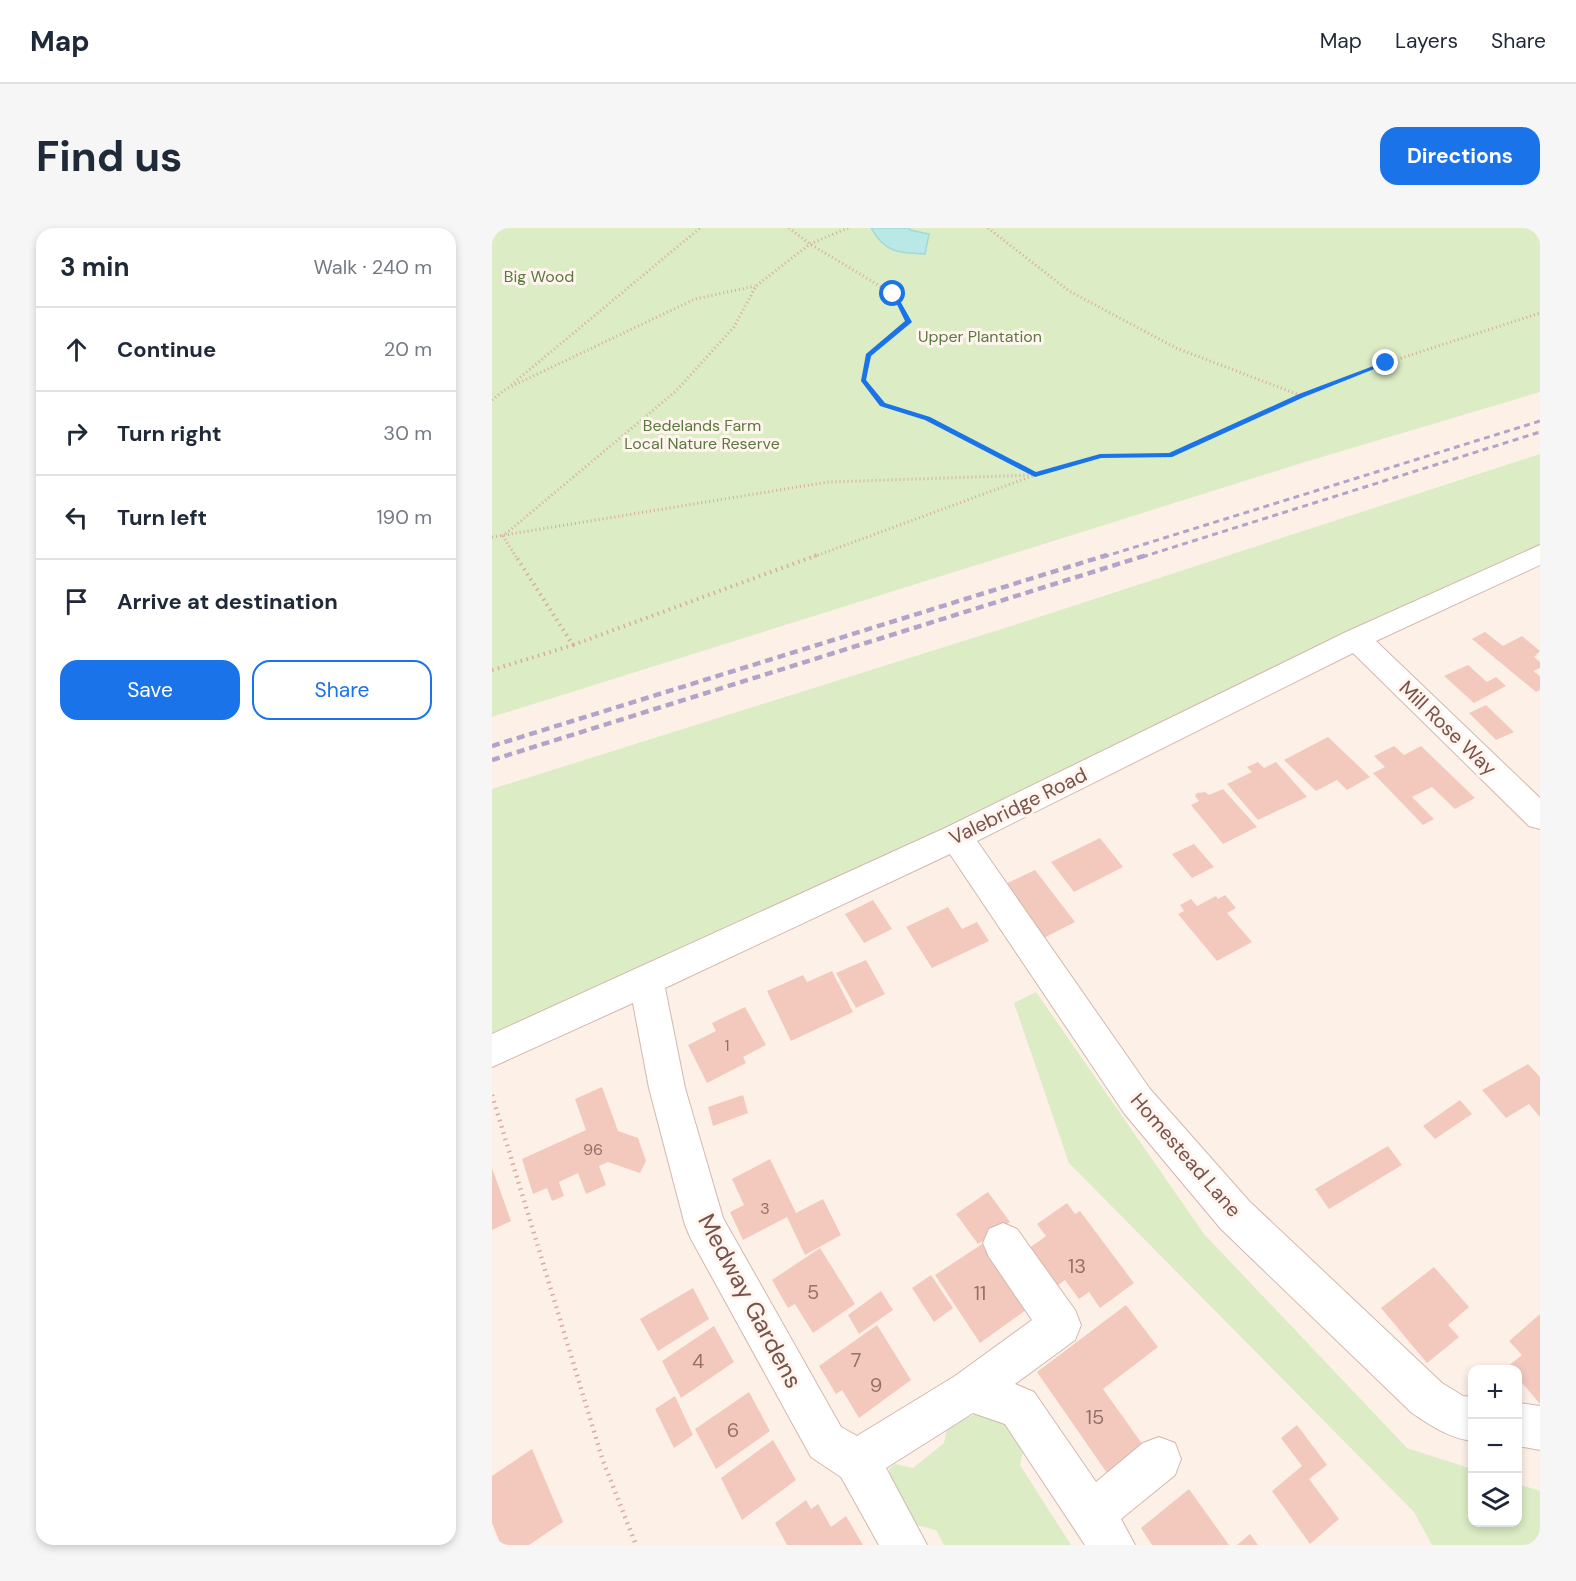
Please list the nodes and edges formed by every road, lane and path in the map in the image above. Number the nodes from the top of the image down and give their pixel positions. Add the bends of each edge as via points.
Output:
1 (700, 228) edge
2 (789, 228) edge
3 (848, 228) edge
4 (988, 228) edge
5 (810, 244) junction
6 (756, 286) junction
7 (1540, 313) edge
8 (506, 389) junction
9 (1302, 396) junction
10 (492, 400) edge
11 (1035, 475) junction
12 (503, 536) junction
13 (492, 537) edge
14 (1540, 554) edge
15 (1356, 639) junction
16 (573, 645) junction
17 (492, 670) edge
18 (1540, 817) edge
19 (956, 837) junction
20 (646, 980) junction
21 (492, 1051) edge
22 (492, 1095) edge
23 (1003, 1243) dead end
24 (970, 1391) junction
25 (1468, 1418) edge
26 (1522, 1426) edge
27 (1540, 1428) edge
28 (1159, 1459) dead end
29 (858, 1461) junction
30 (1102, 1530) edge
31 (636, 1545) edge
32 (904, 1545) edge

1 - 8 path
2 - 5 path
3 - 5 path
4 - 9 path via 1069,291 1156,338
5 - 6 path
5 - 11 path via 893,294 909,322 868,356 863,380 883,405 928,419
6 - 8 path via 695,299
6 - 12 path via 734,327 676,391
7 - 9 path via 1386,363
8 - 10 path
9 - 11 path via 1170,456 1100,456
11 - 12 path via 828,482
11 - 16 path
12 - 13 path
12 - 16 path
14 - 15 street, Valebridge Road
15 - 18 street, Mill Rose Way
15 - 19 street, Valebridge Road
16 - 17 path
19 - 20 street, Valebridge Road
19 - 25 street, Homestead Lane via 1137,1101 1235,1215 1426,1398 1456,1417
20 - 21 street, Valebridge Road
20 - 29 street, Medway Gardens via 667,1088 705,1225 826,1442
22 - 31 path via 603,1461
23 - 24 street via 1060,1325
24 - 29 street
24 - 30 street via 1019,1407
26 - 27 street
28 - 30 street
29 - 32 street

